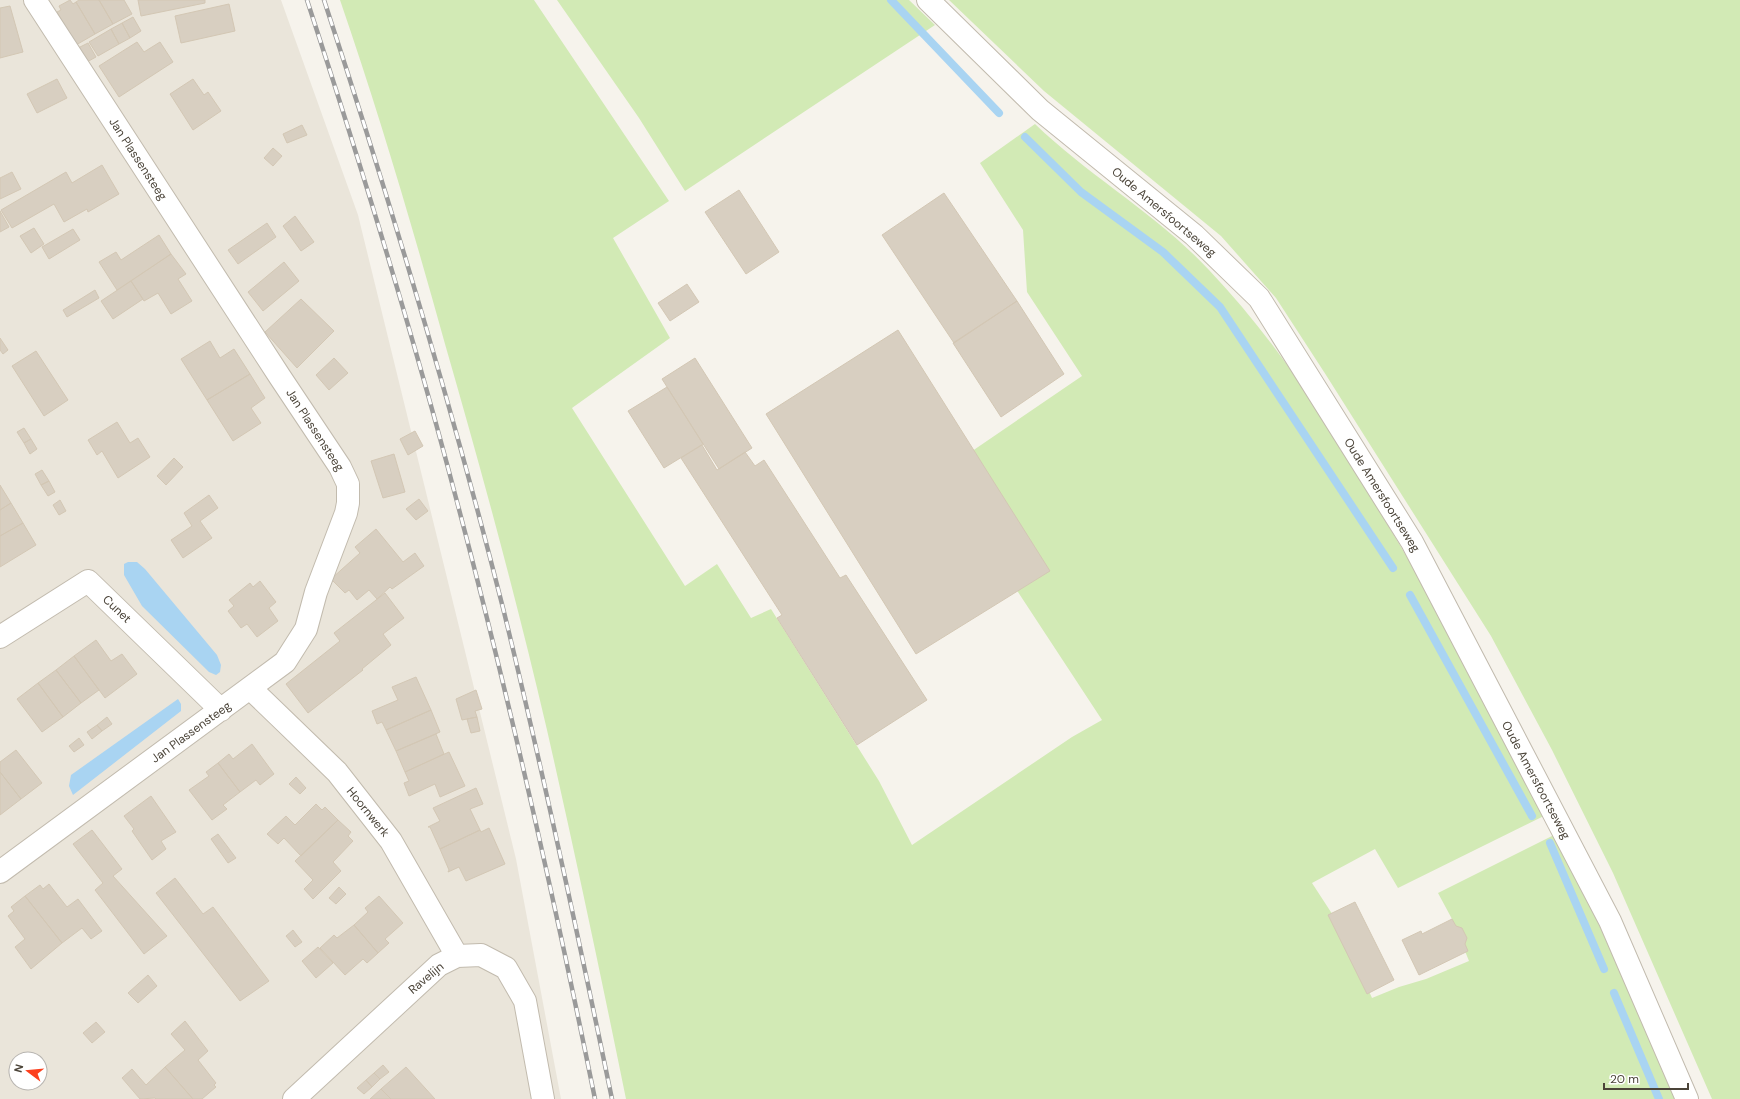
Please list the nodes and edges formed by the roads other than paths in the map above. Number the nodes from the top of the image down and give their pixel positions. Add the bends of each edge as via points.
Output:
1 (35, 0) edge
2 (928, 0) edge
3 (0, 637) edge
4 (251, 689) junction
5 (221, 710) junction
6 (0, 872) edge
7 (457, 956) junction
8 (294, 1099) edge
9 (543, 1099) edge
10 (1687, 1099) edge

1 - 4 street, Jan Plassensteeg via 340,467 348,484 346,513 316,592 306,629 286,662
2 - 10 street, Oude Amersfoortseweg via 1040,110 1194,235 1259,298 1412,542 1610,921
3 - 5 street, Cunet via 88,581
4 - 5 street, Jan Plassensteeg
4 - 7 street, Hoornwerk via 336,772 391,841
5 - 6 street, Jan Plassensteeg
7 - 8 street, Ravelijn via 439,965
7 - 9 street, Ravelijn via 481,955 506,968 525,1001

